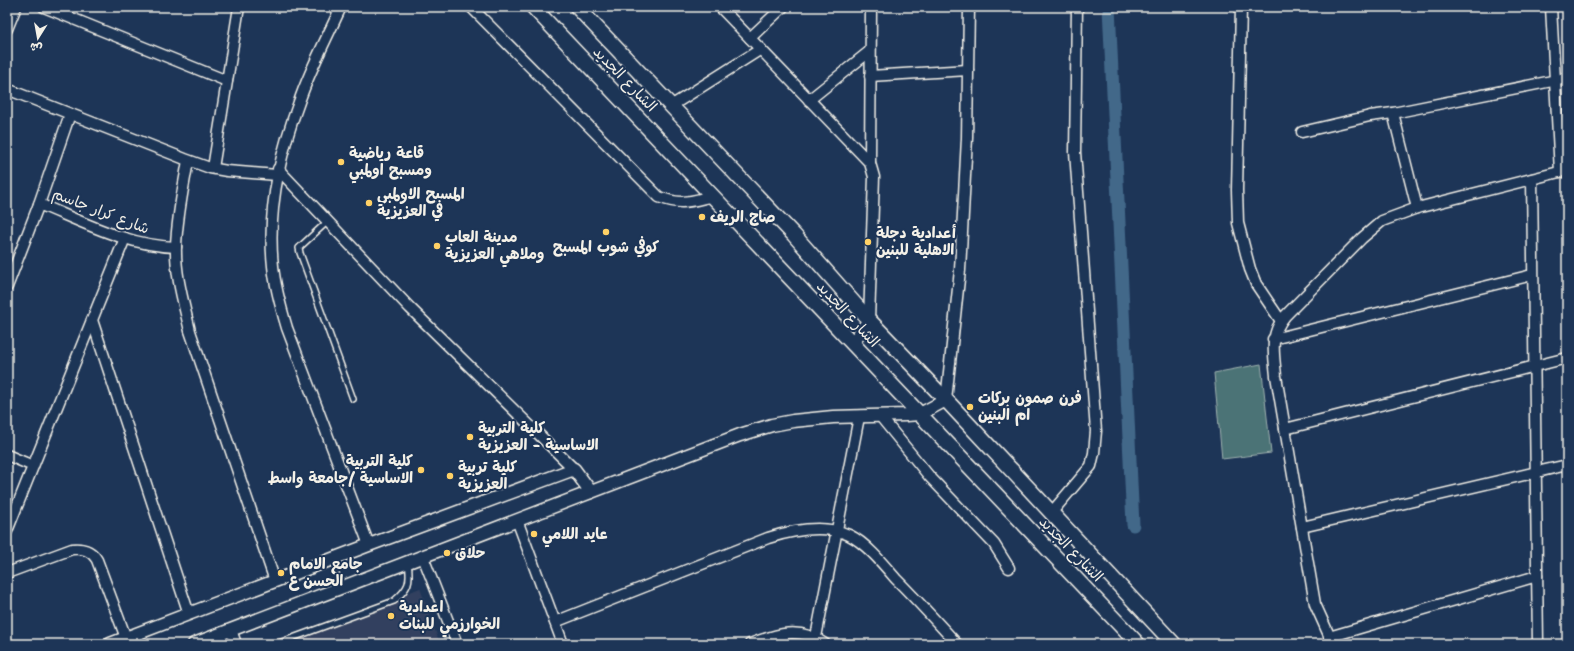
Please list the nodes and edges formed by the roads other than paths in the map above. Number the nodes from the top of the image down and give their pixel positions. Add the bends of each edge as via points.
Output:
1 (16, 7) edge
2 (44, 7) edge
3 (239, 7) edge
4 (341, 7) edge
5 (471, 7) edge
6 (534, 7) edge
7 (577, 7) edge
8 (720, 7) edge
9 (783, 7) edge
10 (871, 7) edge
11 (969, 7) edge
12 (1077, 7) edge
13 (1241, 7) edge
14 (1552, 7) edge
15 (7, 29) edge
16 (750, 38) junction
17 (761, 49) junction
18 (870, 50) junction
19 (968, 70) junction
20 (870, 76) junction
21 (1567, 78) edge
22 (1555, 80) junction
23 (227, 81) junction
24 (7, 89) edge
25 (810, 100) junction
26 (671, 106) junction
27 (1393, 113) junction
28 (70, 114) junction
29 (1302, 132) dead end
30 (188, 160) junction
31 (870, 163) junction
32 (213, 168) junction
33 (1564, 171) edge
34 (278, 172) junction
35 (1532, 179) junction
36 (713, 196) junction
37 (39, 204) junction
38 (1417, 208) junction
39 (328, 222) junction
40 (124, 238) junction
41 (176, 247) junction
42 (1532, 275) junction
43 (7, 287) edge
44 (92, 320) junction
45 (869, 320) junction
46 (1281, 321) junction
47 (1273, 339) junction
48 (852, 344) junction
49 (1567, 358) edge
50 (1534, 366) junction
51 (352, 398) dead end
52 (946, 400) junction
53 (920, 414) junction
54 (859, 416) junction
55 (880, 416) junction
56 (1285, 429) junction
57 (7, 455) edge
58 (33, 466) junction
59 (1567, 466) edge
60 (574, 469) junction
61 (1536, 472) junction
62 (591, 492) junction
63 (1052, 512) junction
64 (517, 520) junction
65 (1302, 527) junction
66 (7, 531) edge
67 (837, 531) junction
68 (369, 545) junction
69 (423, 556) junction
70 (408, 562) junction
71 (1009, 568) dead end
72 (7, 573) edge
73 (1537, 576) junction
74 (275, 581) junction
75 (189, 614) junction
76 (555, 622) junction
77 (231, 630) junction
78 (126, 638) junction
79 (816, 638) junction
80 (1331, 640) edge
81 (110, 644) edge
82 (194, 644) edge
83 (236, 644) edge
84 (276, 644) edge
85 (456, 644) edge
86 (563, 644) edge
87 (750, 644) edge
88 (825, 644) edge
89 (957, 644) edge
90 (1138, 644) edge
91 (1174, 644) edge
92 (1538, 644) edge

1 - 15 street
2 - 23 street
3 - 23 street
4 - 34 street via 299,101
5 - 36 street via 659,197 671,202 684,203
6 - 36 main road, الشارع الجديد
7 - 26 main road, الشارع الجديد
8 - 16 street
9 - 16 street
10 - 18 street
11 - 19 street
12 - 63 street via 1075,152 1096,431 1091,466
13 - 46 street via 1238,223 1256,284
14 - 22 street
16 - 17 street
17 - 25 street
17 - 26 street
18 - 20 street
18 - 25 street
19 - 20 street
19 - 52 street via 960,270
20 - 31 street
21 - 22 street
22 - 27 street
22 - 33 street
23 - 32 street
24 - 28 street
25 - 31 street
26 - 45 main road, الشارع الجديد
27 - 29 street
27 - 38 street
28 - 30 street
28 - 37 street
30 - 32 street
30 - 41 street
31 - 45 street via 874,177
32 - 34 street via 227,171
33 - 35 street
34 - 39 street
34 - 68 street via 272,228 273,265 278,297 287,328
35 - 38 street
35 - 42 street
36 - 48 main road, الشارع الجديد
37 - 40 street, شارع كرار جاسم
37 - 43 street
38 - 46 street via 1382,220
39 - 51 lane via 299,248
39 - 60 street via 410,308
40 - 41 street, شارع كرار جاسم via 142,244
40 - 44 street
41 - 74 street via 177,271 190,331
42 - 47 street
42 - 50 street
44 - 58 street
44 - 75 street
45 - 48 street
45 - 52 main road, الشارع الجديد
46 - 47 street
47 - 56 street
48 - 53 main road, الشارع الجديد
49 - 50 street
50 - 56 street
50 - 61 street
52 - 53 street
52 - 63 main road, الشارع الجديد
53 - 55 street
53 - 90 main road, الشارع الجديد
54 - 55 street
54 - 62 street via 772,425
54 - 67 street
55 - 71 street via 930,476 994,544
56 - 65 street
57 - 58 street
58 - 66 street
59 - 61 street
60 - 62 street
60 - 68 street
61 - 65 street
61 - 73 street
62 - 64 street
63 - 91 main road, الشارع الجديد
64 - 69 street
64 - 76 street
65 - 80 street via 1315,604
67 - 76 street via 812,529 782,533
67 - 79 street
67 - 89 street via 850,536 882,562
68 - 74 street
69 - 70 street
69 - 85 street
70 - 77 street
70 - 84 lane via 410,577 406,590 394,601
72 - 78 street via 72,549 90,552 97,560
73 - 80 street
73 - 92 street
74 - 75 street
75 - 78 street
76 - 86 street
77 - 82 street
77 - 83 street
78 - 81 street
79 - 87 street via 797,633 784,633
79 - 88 street

